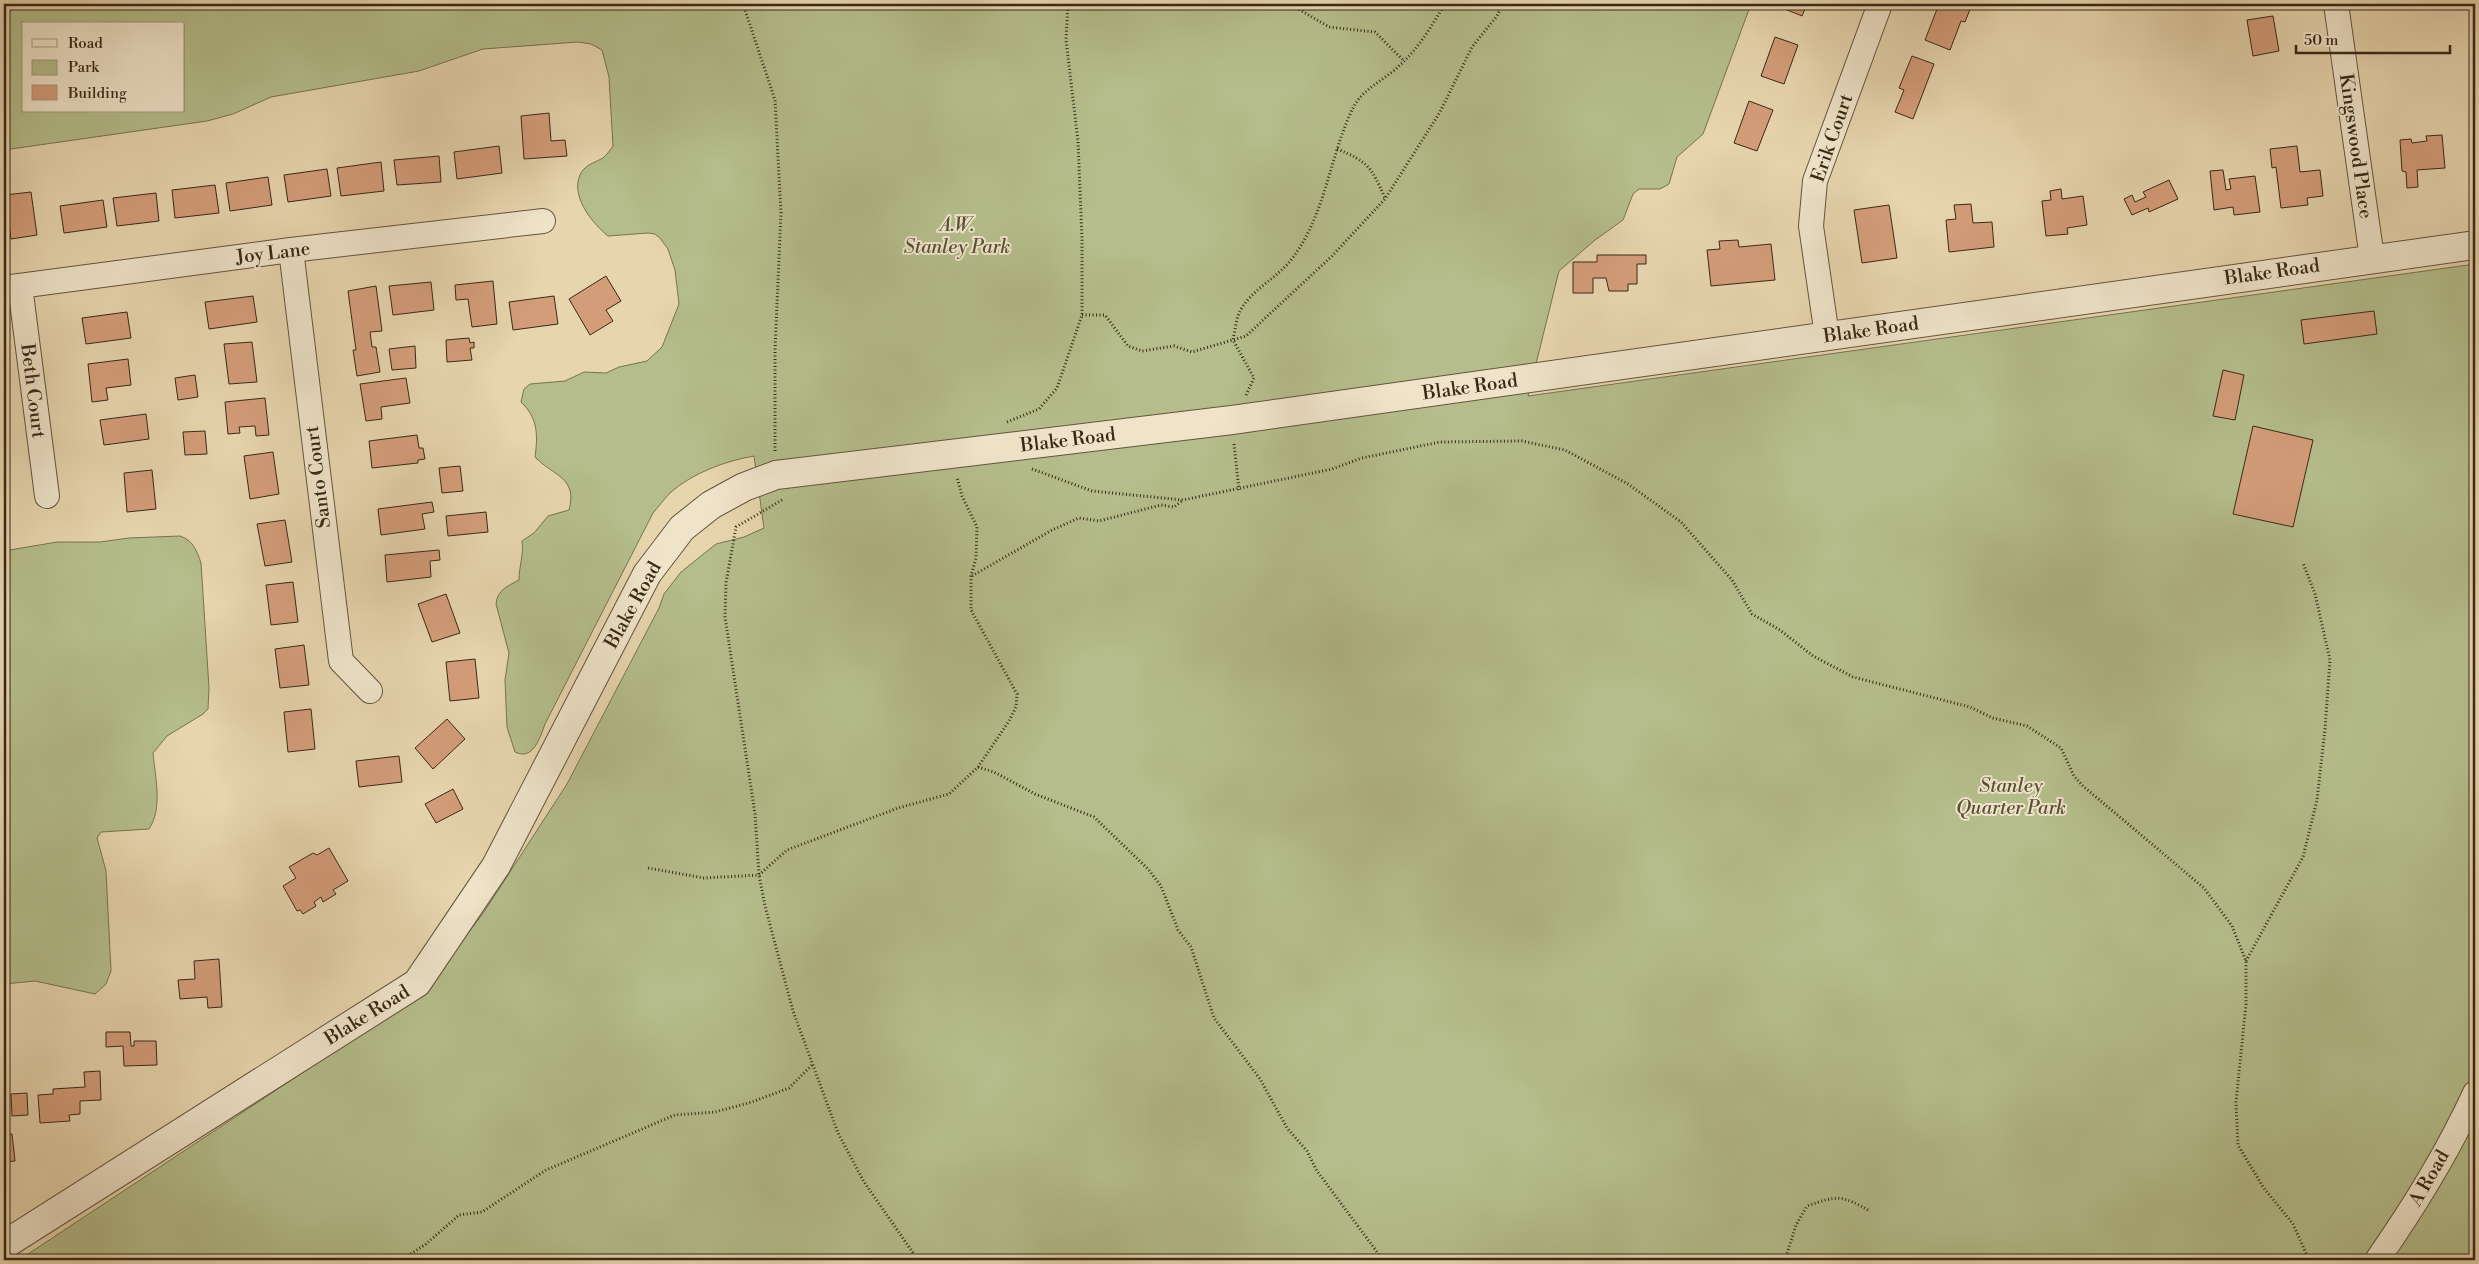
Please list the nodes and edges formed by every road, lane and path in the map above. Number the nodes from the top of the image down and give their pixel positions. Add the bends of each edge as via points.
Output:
1 (743, 4) edge
2 (1068, 4) edge
3 (1290, 4) edge
4 (1445, 4) edge
5 (1503, 4) edge
6 (1880, 4) edge
7 (2336, 4) edge
8 (1404, 61) junction
9 (1337, 149) junction
10 (1385, 199) junction
11 (543, 221) dead end
12 (2475, 245) edge
13 (291, 250) junction
14 (2372, 258) junction
15 (12, 287) edge
16 (1082, 315) junction
17 (1827, 336) junction
18 (1233, 340) junction
19 (1232, 420) junction
20 (1006, 422) dead end
21 (1025, 467) dead end
22 (955, 472) dead end
23 (780, 487) junction
24 (1239, 490) junction
25 (47, 496) dead end
26 (1183, 500) junction
27 (2303, 563) dead end
28 (971, 576) junction
29 (370, 692) dead end
30 (978, 767) junction
31 (648, 868) dead end
32 (759, 875) junction
33 (2246, 962) junction
34 (812, 1065) junction
35 (2475, 1093) edge
36 (1870, 1211) dead end
37 (4, 1245) edge
38 (402, 1260) edge
39 (918, 1260) edge
40 (1383, 1260) edge
41 (1785, 1260) edge
42 (2309, 1260) edge
43 (2377, 1260) edge

1 - 23 path via 775,100 781,213 775,350
2 - 16 path via 1066,40 1078,141
3 - 8 path via 1329,27 1375,32
4 - 8 path via 1421,42
5 - 10 path via 1472,47 1440,112
6 - 17 street, Erik Court via 1815,181 1811,226
7 - 14 street, Kingswood Place
8 - 9 path via 1370,87 1354,107
9 - 10 path via 1362,159 1374,173
9 - 18 path via 1311,227 1291,260 1240,311
10 - 18 path via 1332,256 1246,336
11 - 13 street, Joy Lane
12 - 14 street, Blake Road
13 - 15 street, Joy Lane
13 - 29 street, Santo Court via 340,661
14 - 17 street, Blake Road
15 - 25 street, Beth Court
16 - 18 path via 1105,315 1128,346 1142,351 1174,346 1192,352
16 - 20 path via 1057,388 1039,409
17 - 19 street, Blake Road
18 - 19 path via 1254,378
19 - 23 street, Blake Road
19 - 24 path
21 - 26 path via 1092,491
22 - 28 path via 977,527 976,558
23 - 32 path via 736,527 724,601 754,814
23 - 37 street, Blake Road via 744,487 711,505 682,528 647,574 496,866 417,983
24 - 26 path
24 - 33 path via 1332,469 1362,458 1440,442 1522,441 1565,450 1628,484 1681,522 1732,580 1752,614 1780,630 1813,656 1853,677 1970,707 1994,718 2027,726 2061,748 2074,776 2083,786 2204,888 2232,926
26 - 28 path via 1174,507 1161,505 1099,520 1079,518
27 - 33 path via 2315,594 2330,660 2316,800 2303,857
28 - 30 path via 971,610 1017,694 1016,707 1009,721
30 - 32 path via 949,794 898,808 787,850
30 - 40 path via 1094,817 1148,869 1161,886 1178,930 1191,947 1214,1018 1260,1079 1290,1132 1308,1151 1318,1171
31 - 32 path via 704,878
32 - 34 path via 792,1011
33 - 42 path via 2246,1004 2236,1102 2238,1145 2263,1187 2293,1224
34 - 38 path via 790,1088 715,1112 675,1115 546,1170 482,1212 460,1215
34 - 39 path via 838,1133 864,1182
35 - 43 street, A Road via 2461,1124 2404,1222
36 - 41 path via 1846,1198 1831,1198 1808,1206 1796,1225

